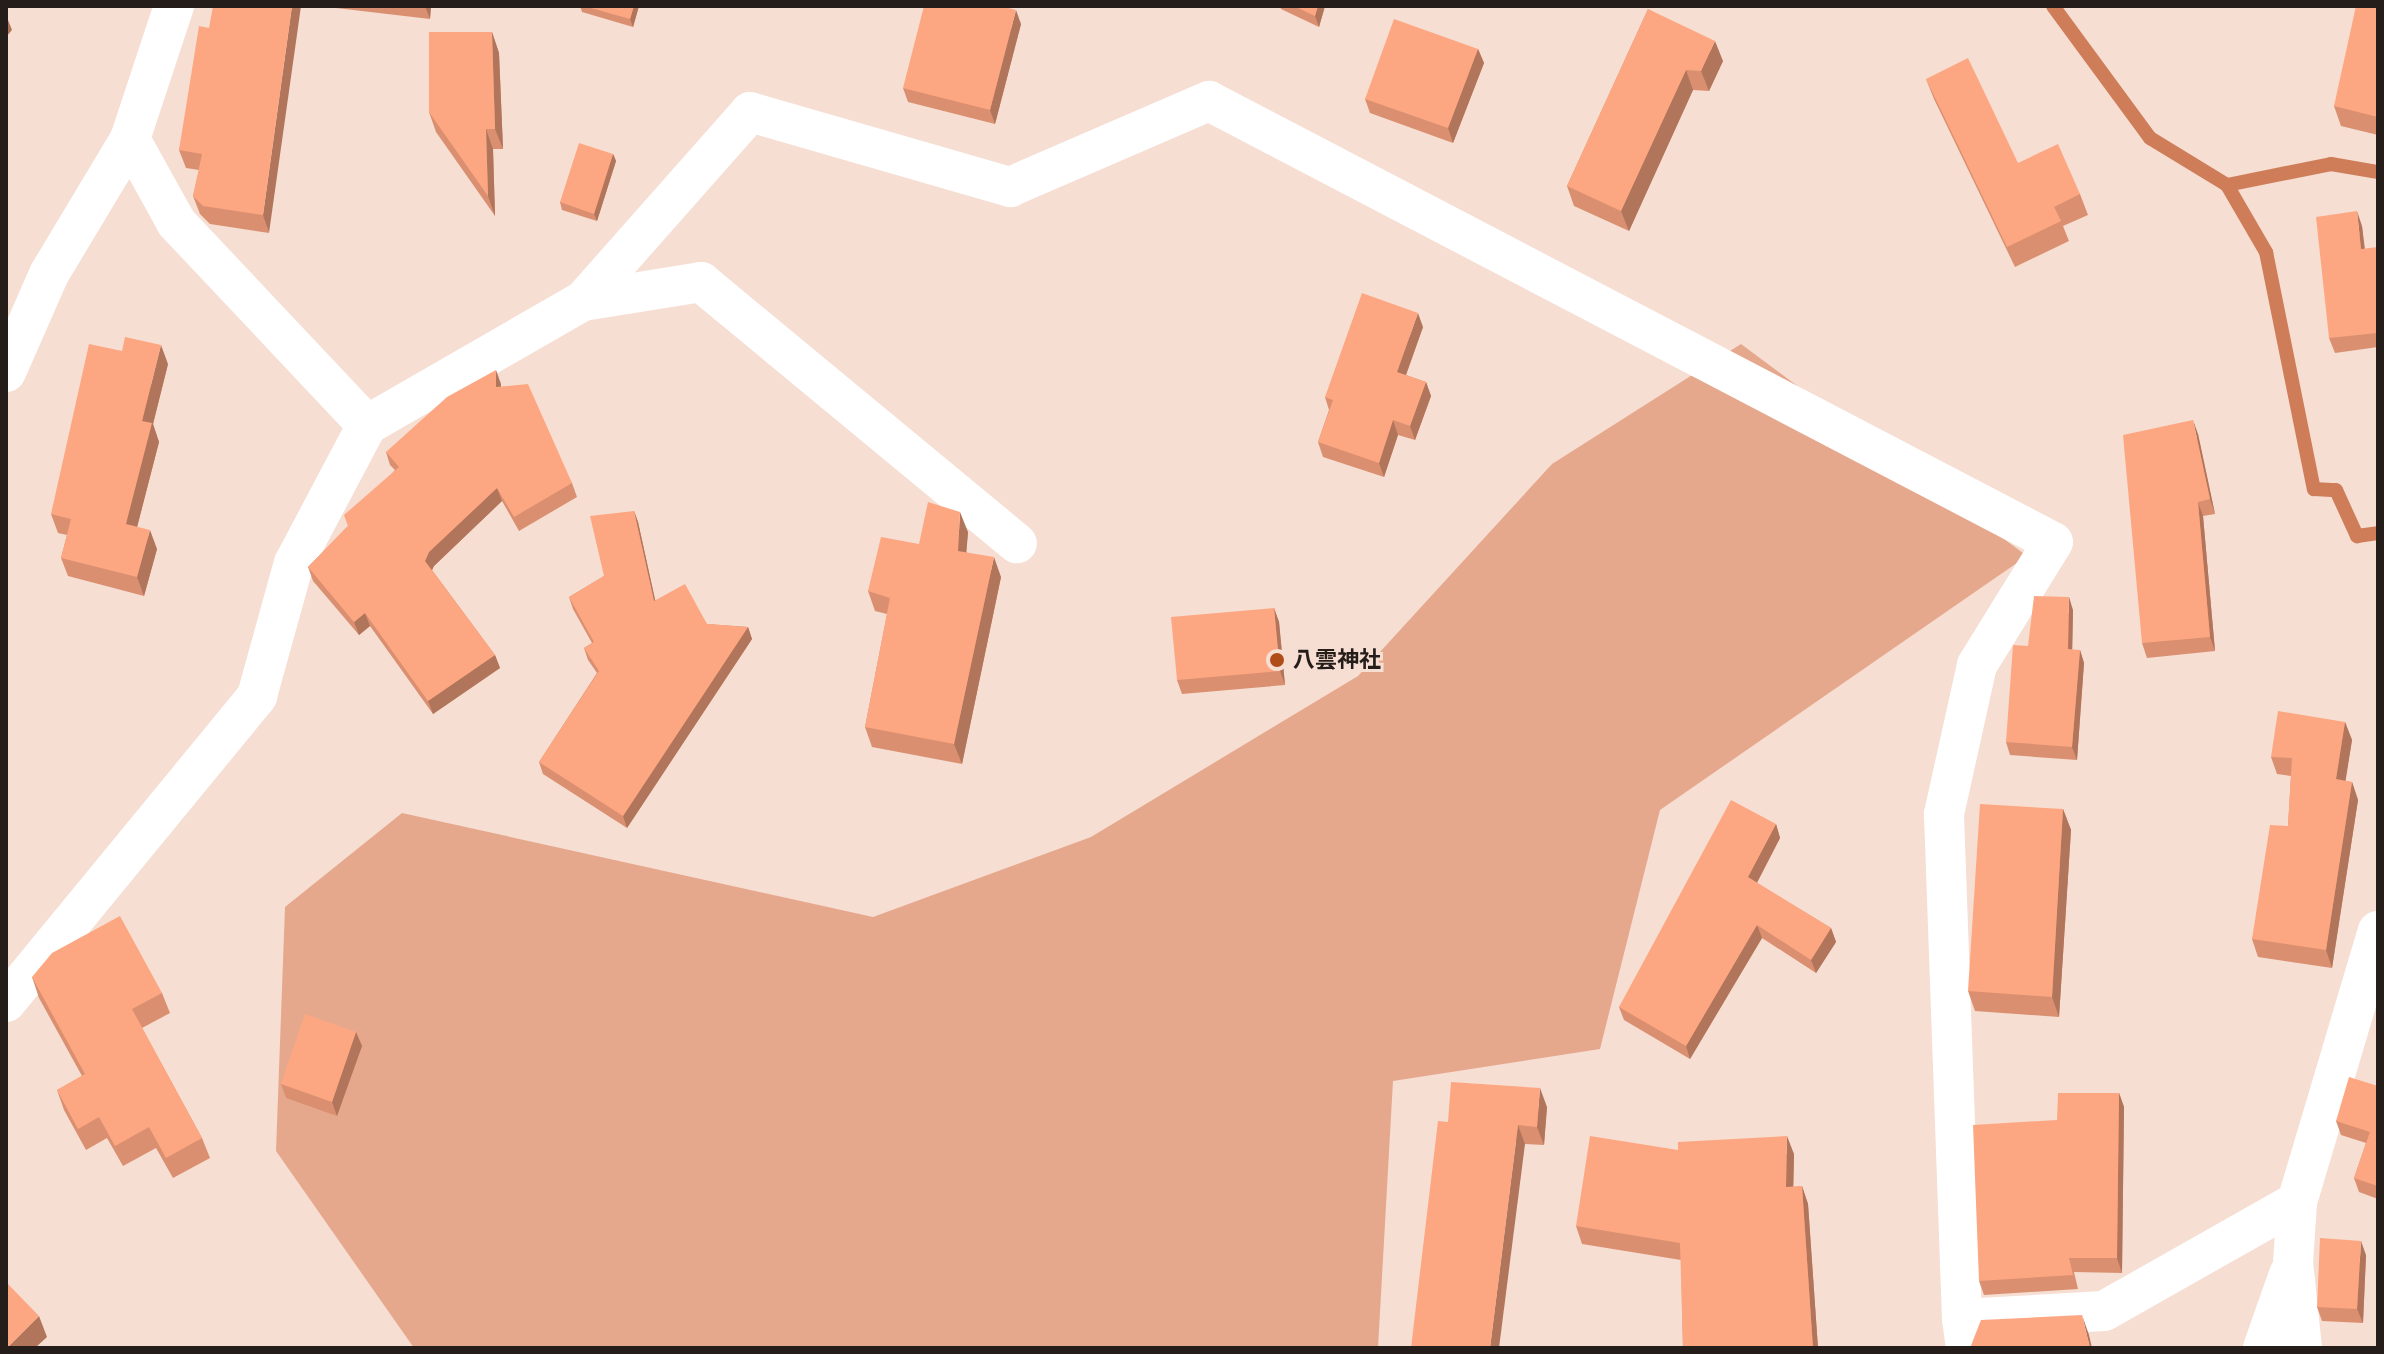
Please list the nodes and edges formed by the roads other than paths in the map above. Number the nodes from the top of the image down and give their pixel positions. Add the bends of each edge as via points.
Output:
1 (174, 6) edge
2 (130, 139) junction
3 (583, 301) junction
4 (6, 372) edge
5 (367, 425) junction
6 (1017, 543) dead end
7 (2378, 931) edge
8 (6, 1002) edge
9 (2297, 1202) junction
10 (2293, 1263) junction
11 (1964, 1333) edge
12 (2263, 1348) edge
13 (2302, 1348) edge

1 - 2 street
2 - 4 street via 49,274
2 - 5 street via 176,222
3 - 5 street
3 - 6 street via 701,282
3 - 11 street via 750,112 1010,187 1209,101 2053,542 1977,665 1944,814
5 - 8 street via 294,563 257,696
7 - 9 street
9 - 10 street
9 - 11 street via 2104,1311
10 - 12 street
10 - 13 street

